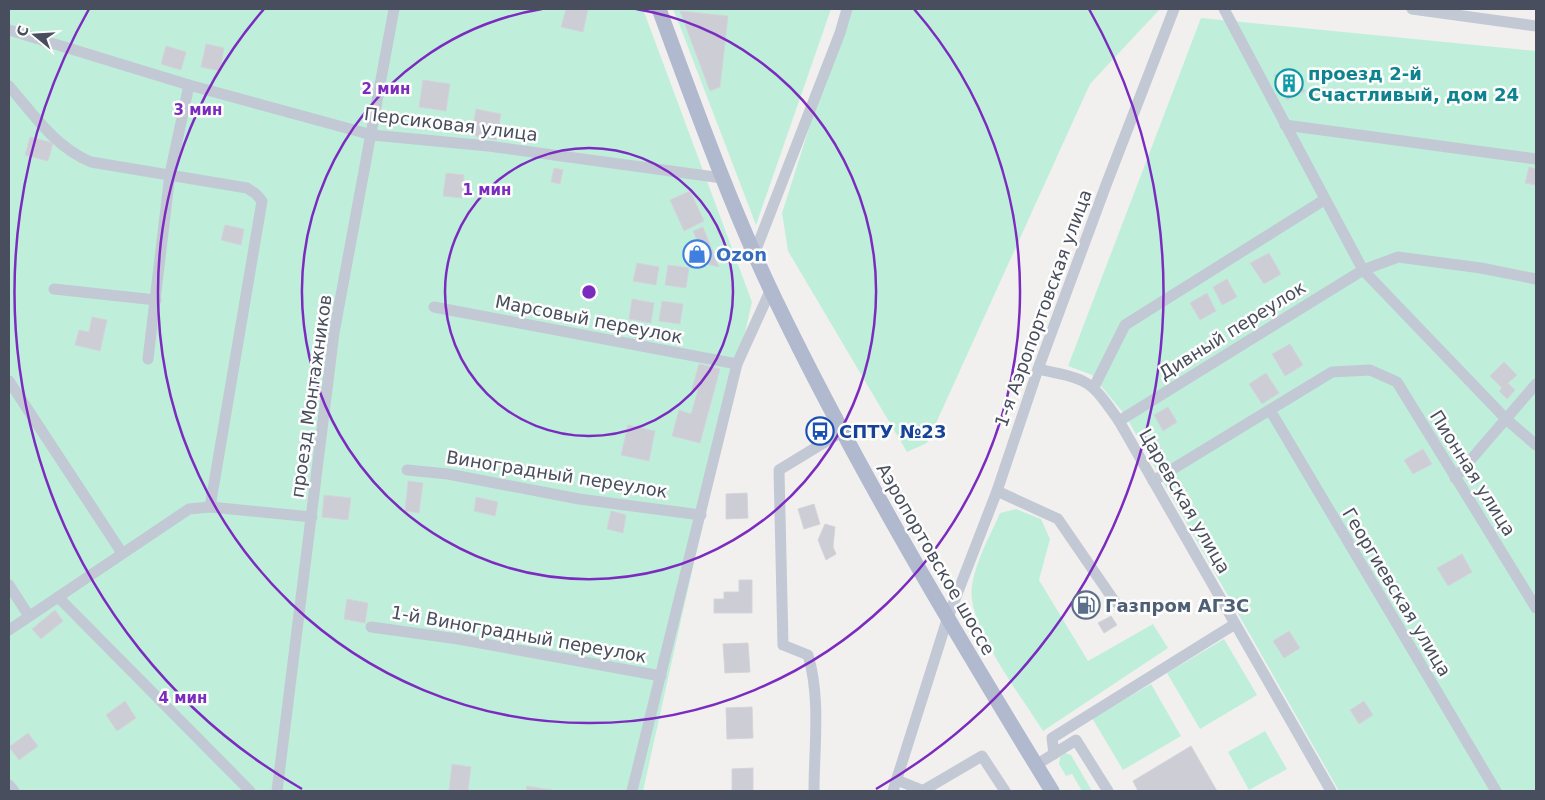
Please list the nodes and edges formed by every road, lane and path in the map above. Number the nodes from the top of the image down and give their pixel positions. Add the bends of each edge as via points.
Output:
1 (394, 9) edge
2 (659, 9) edge
3 (847, 9) edge
4 (1174, 9) edge
5 (1224, 9) edge
6 (1412, 9) edge
7 (1536, 26) edge
8 (9, 30) edge
9 (189, 85) junction
10 (9, 86) edge
11 (1285, 125) junction
12 (372, 135) junction
13 (1536, 159) edge
14 (170, 174) junction
15 (722, 178) junction
16 (1324, 200) junction
17 (755, 252) junction
18 (1363, 270) junction
19 (1536, 279) edge
20 (54, 289) dead end
21 (770, 289) junction
22 (156, 300) junction
23 (434, 307) dead end
24 (148, 359) dead end
25 (737, 364) junction
26 (1038, 369) junction
27 (9, 381) edge
28 (1536, 384) edge
29 (1094, 387) junction
30 (1270, 410) junction
31 (1506, 419) junction
32 (1119, 421) junction
33 (843, 431) junction
34 (1536, 445) edge
35 (407, 470) dead end
36 (1455, 478) junction
37 (1154, 481) junction
38 (997, 491) junction
39 (210, 507) junction
40 (701, 514) junction
41 (312, 518) junction
42 (122, 553) junction
43 (9, 585) edge
44 (58, 596) junction
45 (1115, 602) dead end
46 (1536, 608) edge
47 (30, 616) junction
48 (947, 620) junction
49 (1235, 624) junction
50 (371, 628) dead end
51 (9, 630) edge
52 (661, 676) junction
53 (1054, 754) junction
54 (1036, 765) junction
55 (9, 785) edge
56 (895, 786) edge
57 (14, 791) edge
58 (250, 791) edge
59 (278, 791) edge
60 (632, 791) edge
61 (814, 791) edge
62 (924, 791) edge
63 (1005, 791) edge
64 (1052, 791) edge
65 (1108, 791) edge
66 (1330, 791) edge
67 (1496, 791) edge

1 - 12 street, проезд Монтажников
2 - 15 main road, Аэропортовское шоссе
3 - 17 street
4 - 26 street, 1-я Аэропортовская улица
5 - 11 street
6 - 7 street
8 - 9 street, Персиковая улица
9 - 12 street, Персиковая улица
9 - 14 street
10 - 14 street via 72,154 91,162
11 - 13 street
11 - 16 street
12 - 15 street, Персиковая улица via 488,146
12 - 41 street, проезд Монтажников via 334,333
14 - 22 street
14 - 39 street via 248,188 262,201
15 - 17 main road, Аэропортовское шоссе
16 - 18 street
16 - 29 street via 1125,325
17 - 21 main road, Аэропортовское шоссе
18 - 19 street, Дивный переулок via 1398,257
18 - 31 street
18 - 32 street, Дивный переулок
20 - 22 street
21 - 25 street
21 - 33 main road, Аэропортовское шоссе
22 - 24 street
23 - 25 street, Марсовый переулок
25 - 40 street
26 - 29 street, Царевская улица via 1082,378
26 - 38 street, 1-я Аэропортовская улица
27 - 42 street
28 - 31 street
29 - 32 street, Царевская улица
30 - 36 street, Пионная улица via 1332,372 1370,370 1397,382
30 - 37 street
30 - 67 street, Георгиевская улица
31 - 34 street
31 - 36 street
32 - 37 street, Царевская улица
33 - 48 main road, Аэропортовское шоссе
33 - 61 street via 779,470 783,645 808,655 812,668
35 - 40 street, Виноградный переулок via 448,474 579,499
36 - 46 street, Пионная улица
37 - 49 street, Царевская улица
38 - 45 street via 1058,519
38 - 48 street, 1-я Аэропортовская улица
39 - 41 street
39 - 42 street via 189,509
40 - 52 street
41 - 59 street, проезд Монтажников
42 - 44 street
43 - 47 street
44 - 47 street
44 - 58 street
47 - 51 street
48 - 54 main road, Аэропортовское шоссе
48 - 56 street, 1-я Аэропортовская улица
49 - 53 street via 1052,738
49 - 66 street, Царевская улица
50 - 52 street, 1-й Виноградный переулок via 458,639
52 - 60 street
53 - 54 street
53 - 65 street via 1076,740
54 - 64 main road, Аэропортовское шоссе
55 - 57 street
56 - 62 street
62 - 63 street via 982,756

